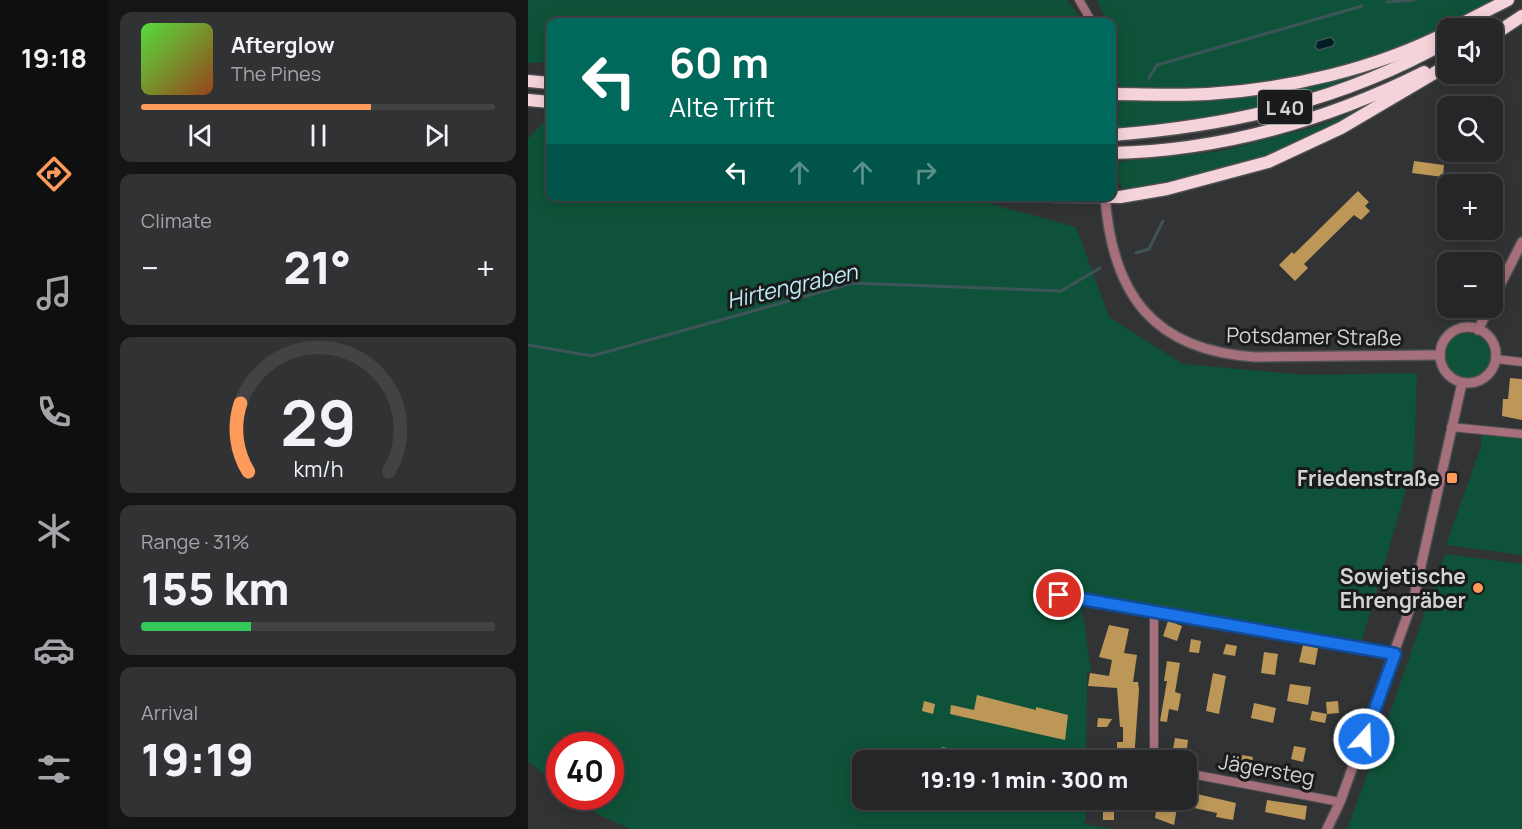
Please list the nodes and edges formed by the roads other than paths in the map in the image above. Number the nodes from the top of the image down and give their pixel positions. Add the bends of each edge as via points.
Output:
1 (1079, 0) edge
2 (1509, 0) edge
3 (1522, 16) edge
4 (1090, 18) edge
5 (1473, 18) edge
6 (1483, 18) edge
7 (1503, 29) edge
8 (1437, 37) edge
9 (1437, 47) edge
10 (1437, 66) edge
11 (1437, 72) edge
12 (528, 81) edge
13 (546, 83) edge
14 (1116, 94) edge
15 (528, 100) edge
16 (546, 102) edge
17 (1116, 135) edge
18 (1116, 153) edge
19 (1116, 196) edge
20 (1105, 201) edge
21 (1522, 242) edge
22 (1503, 279) edge
23 (1484, 318) edge
24 (1478, 330) junction
25 (1440, 355) junction
26 (1495, 359) junction
27 (1522, 362) edge
28 (1462, 383) junction
29 (1451, 427) junction
30 (1522, 434) edge
31 (1059, 595) dead end
32 (1154, 611) junction
33 (1395, 654) junction
34 (1154, 750) edge
35 (1197, 775) edge
36 (1340, 802) junction
37 (1327, 829) edge

1 - 4 street
2 - 5 highway
2 - 6 highway
3 - 7 highway
8 - 14 highway via 1388,58 1277,87 1208,94
9 - 17 highway, L 40 via 1410,63 1301,103 1238,120
10 - 18 highway, L 40 via 1319,116 1250,136 1180,148
11 - 19 highway via 1341,129 1268,162 1167,189
12 - 13 highway
15 - 16 highway
20 - 25 street, Potsdamer Straße via 1110,238 1128,288 1156,323 1186,343 1237,356
21 - 22 street
23 - 24 street
24 - 25 street via 1452,332
24 - 26 street via 1492,341
25 - 28 street via 1448,376
26 - 27 street
26 - 28 street via 1487,375
28 - 29 street
29 - 30 street
29 - 33 street via 1421,571
31 - 32 street
32 - 33 street
32 - 34 street
33 - 36 street
35 - 36 street, Jägersteg
36 - 37 street

